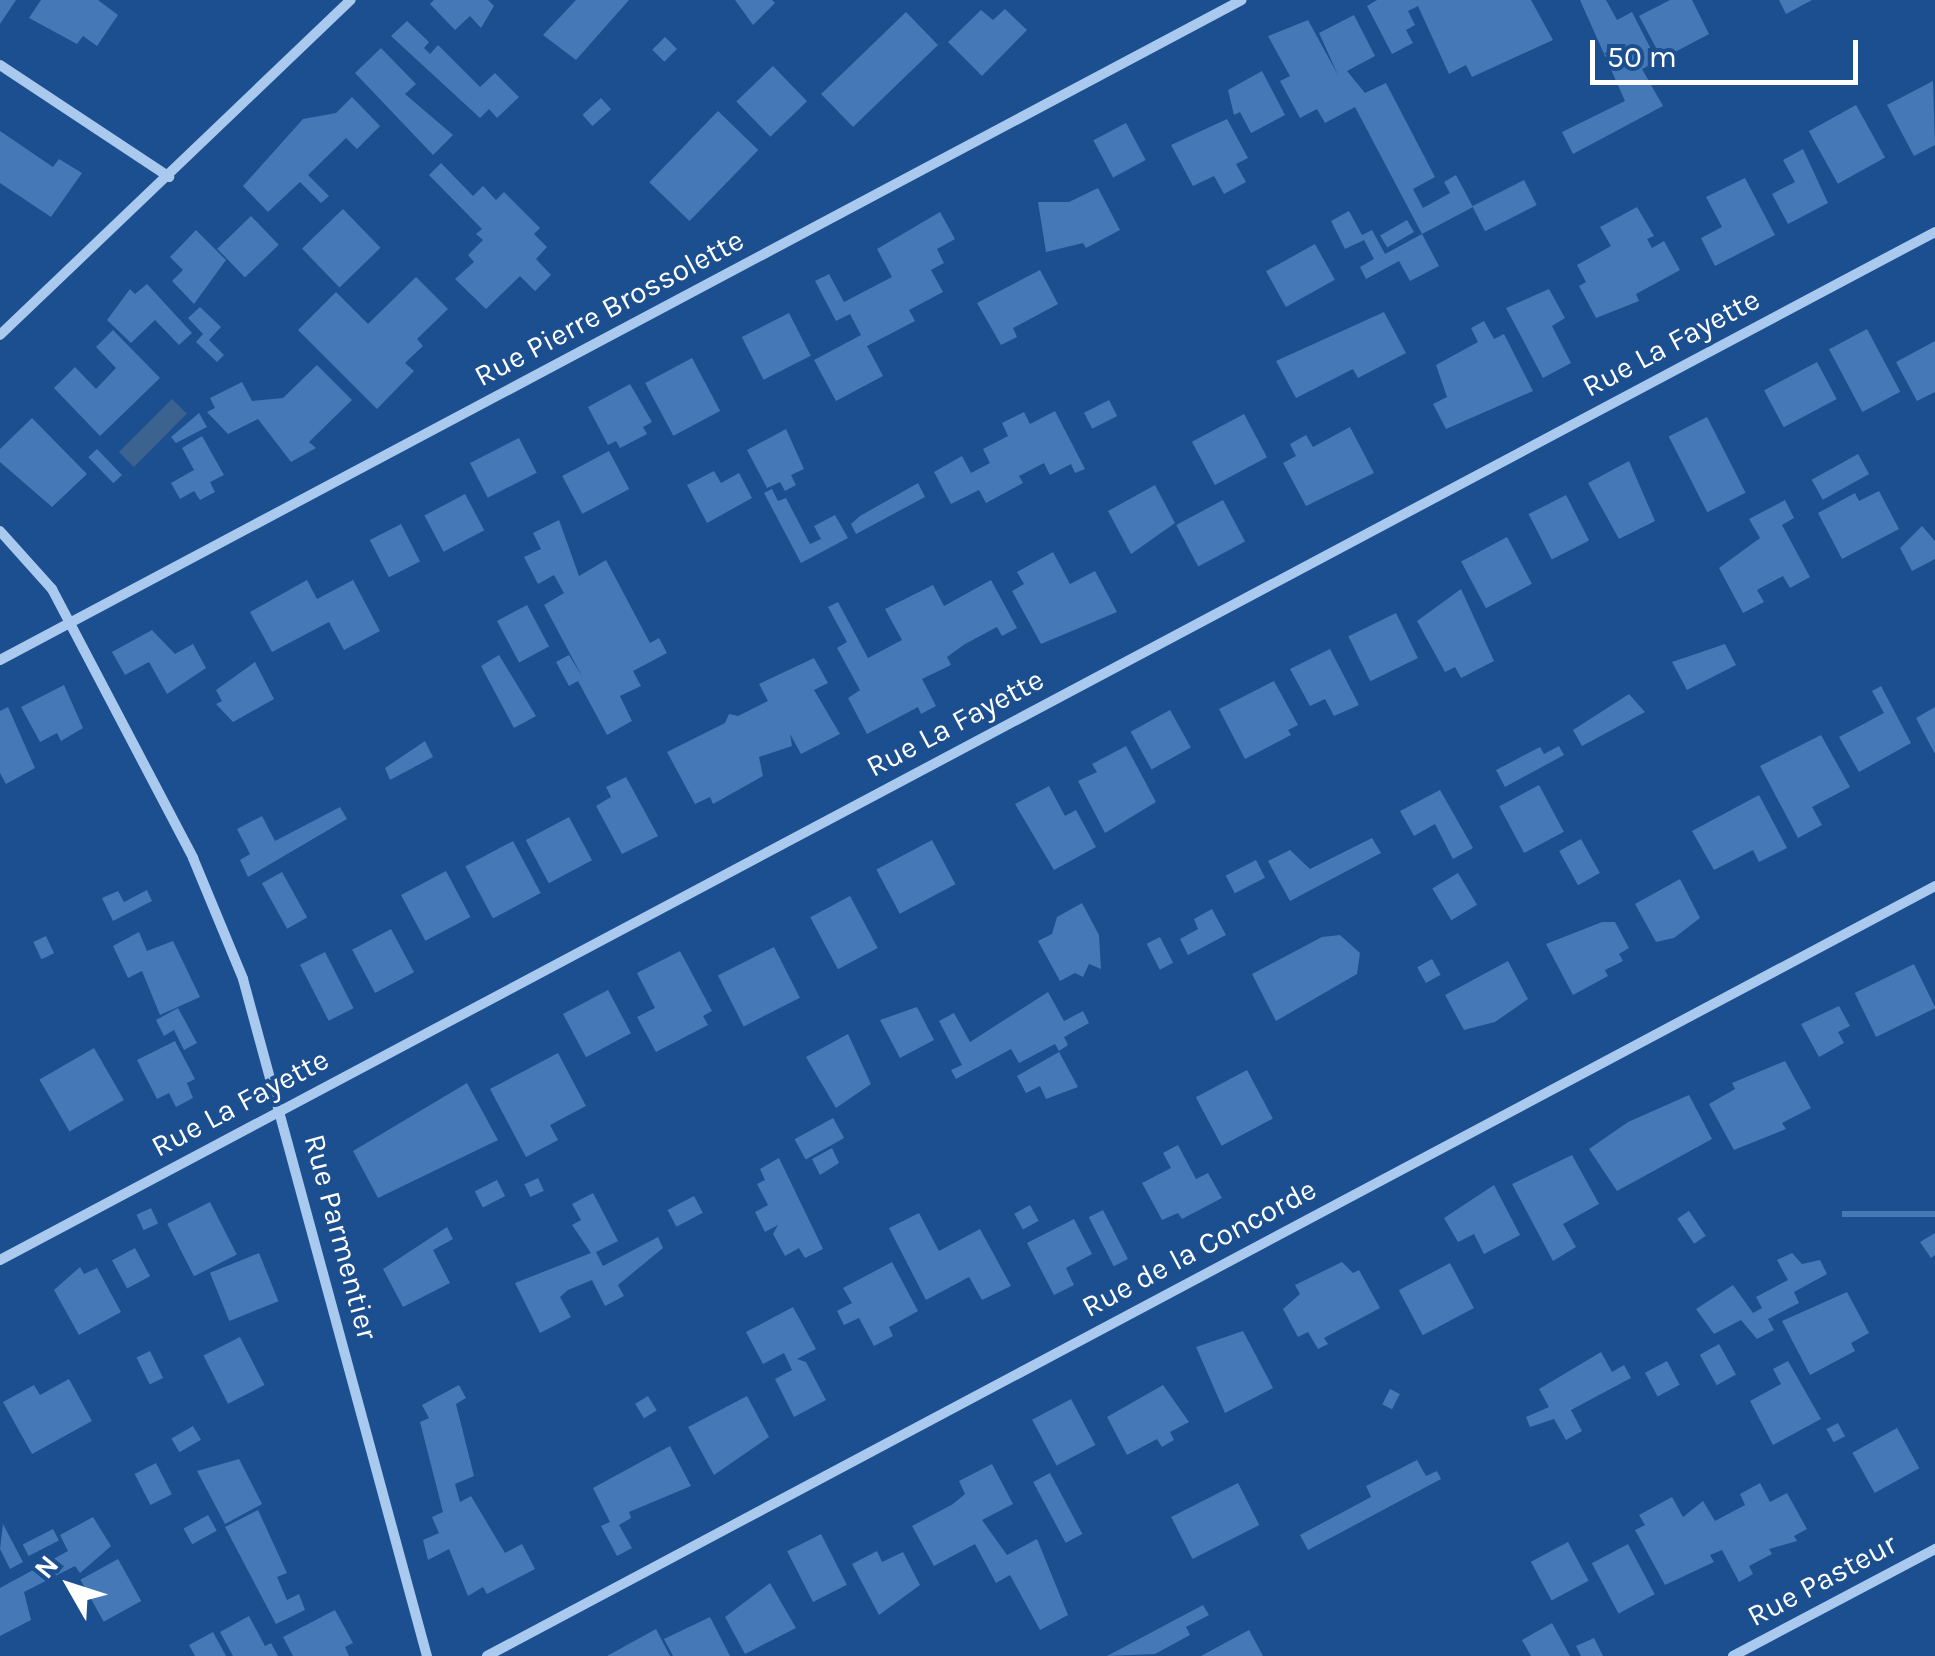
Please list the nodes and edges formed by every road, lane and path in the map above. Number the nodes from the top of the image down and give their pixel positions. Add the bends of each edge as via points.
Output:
1 (350, 0) edge
2 (1242, 0) edge
3 (0, 65) edge
4 (169, 178) junction
5 (1935, 232) edge
6 (0, 335) edge
7 (0, 531) edge
8 (68, 624) junction
9 (0, 660) edge
10 (1935, 886) edge
11 (281, 1108) junction
12 (0, 1260) edge
13 (1935, 1549) edge
14 (426, 1656) edge
15 (487, 1656) edge
16 (1733, 1656) edge

1 - 4 street
2 - 8 street, Rue Pierre Brossolette
3 - 4 street
4 - 6 street
5 - 11 street, Rue La Fayette
7 - 8 street, Rue Parmentier via 52,589
8 - 9 street, Rue Pierre Brossolette
8 - 11 street, Rue Parmentier via 212,899
10 - 15 street, Rue de la Concorde
11 - 12 street, Rue La Fayette
11 - 14 street, Rue Parmentier
13 - 16 street, Rue Pasteur

